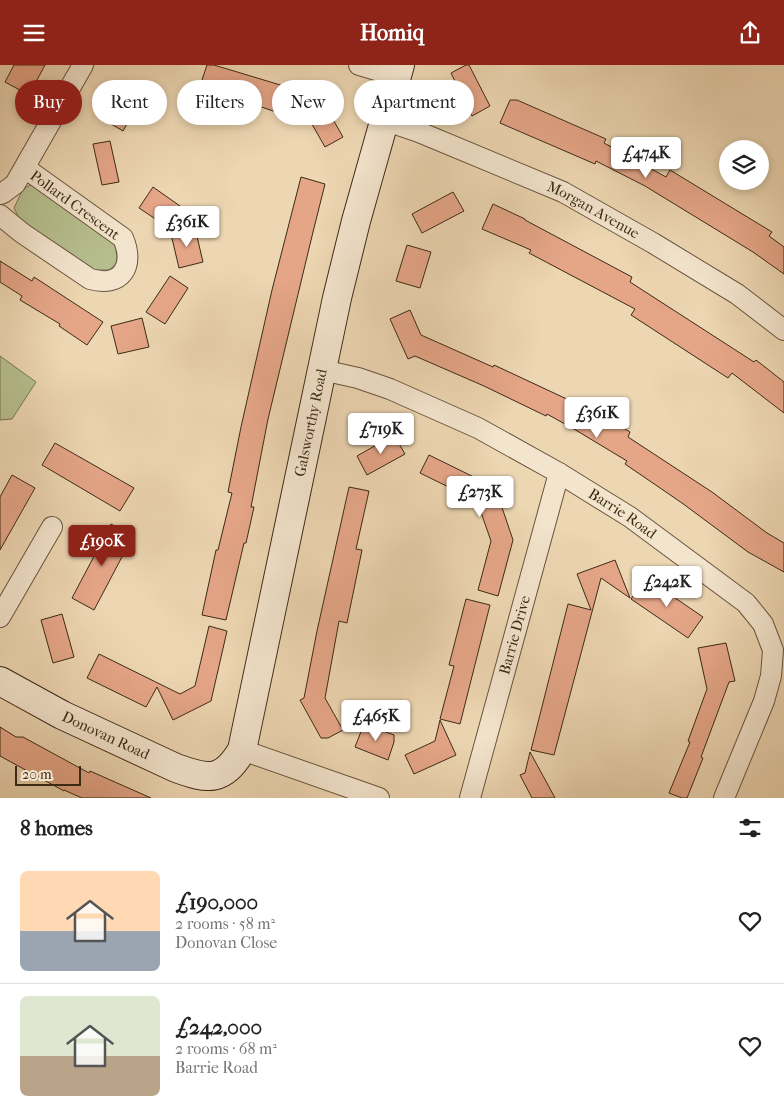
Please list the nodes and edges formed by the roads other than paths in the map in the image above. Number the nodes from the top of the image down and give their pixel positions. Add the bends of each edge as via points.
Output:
1 (83, 65) edge
2 (358, 65) edge
3 (398, 71) edge
4 (383, 125) edge
5 (399, 125) edge
6 (24, 168) junction
7 (0, 194) edge
8 (0, 215) edge
9 (784, 330) edge
10 (322, 370) junction
11 (559, 473) junction
12 (52, 527) dead end
13 (0, 617) edge
14 (0, 681) edge
15 (242, 750) junction
16 (217, 775) joint
17 (379, 798) edge
18 (470, 798) edge
19 (724, 798) edge

1 - 6 street, Pollard Crescent
2 - 3 street
4 - 10 street, Galsworthy Road via 356,221
5 - 9 street, Morgan Avenue via 563,192 737,294
6 - 7 street, Pollard Crescent via 15,184
6 - 8 street, Pollard Crescent via 123,238 128,249 128,261 123,272 114,280 90,279
10 - 11 street, Barrie Road via 390,389 478,428
10 - 15 street, Galsworthy Road
11 - 18 street, Barrie Drive
11 - 19 street, Barrie Road via 630,517 688,559 746,603 763,624 773,650 771,676
12 - 13 street
14 - 16 street, Donovan Road via 62,715 176,769 192,774
15 - 16 street, Galsworthy Road via 233,764
15 - 17 street

